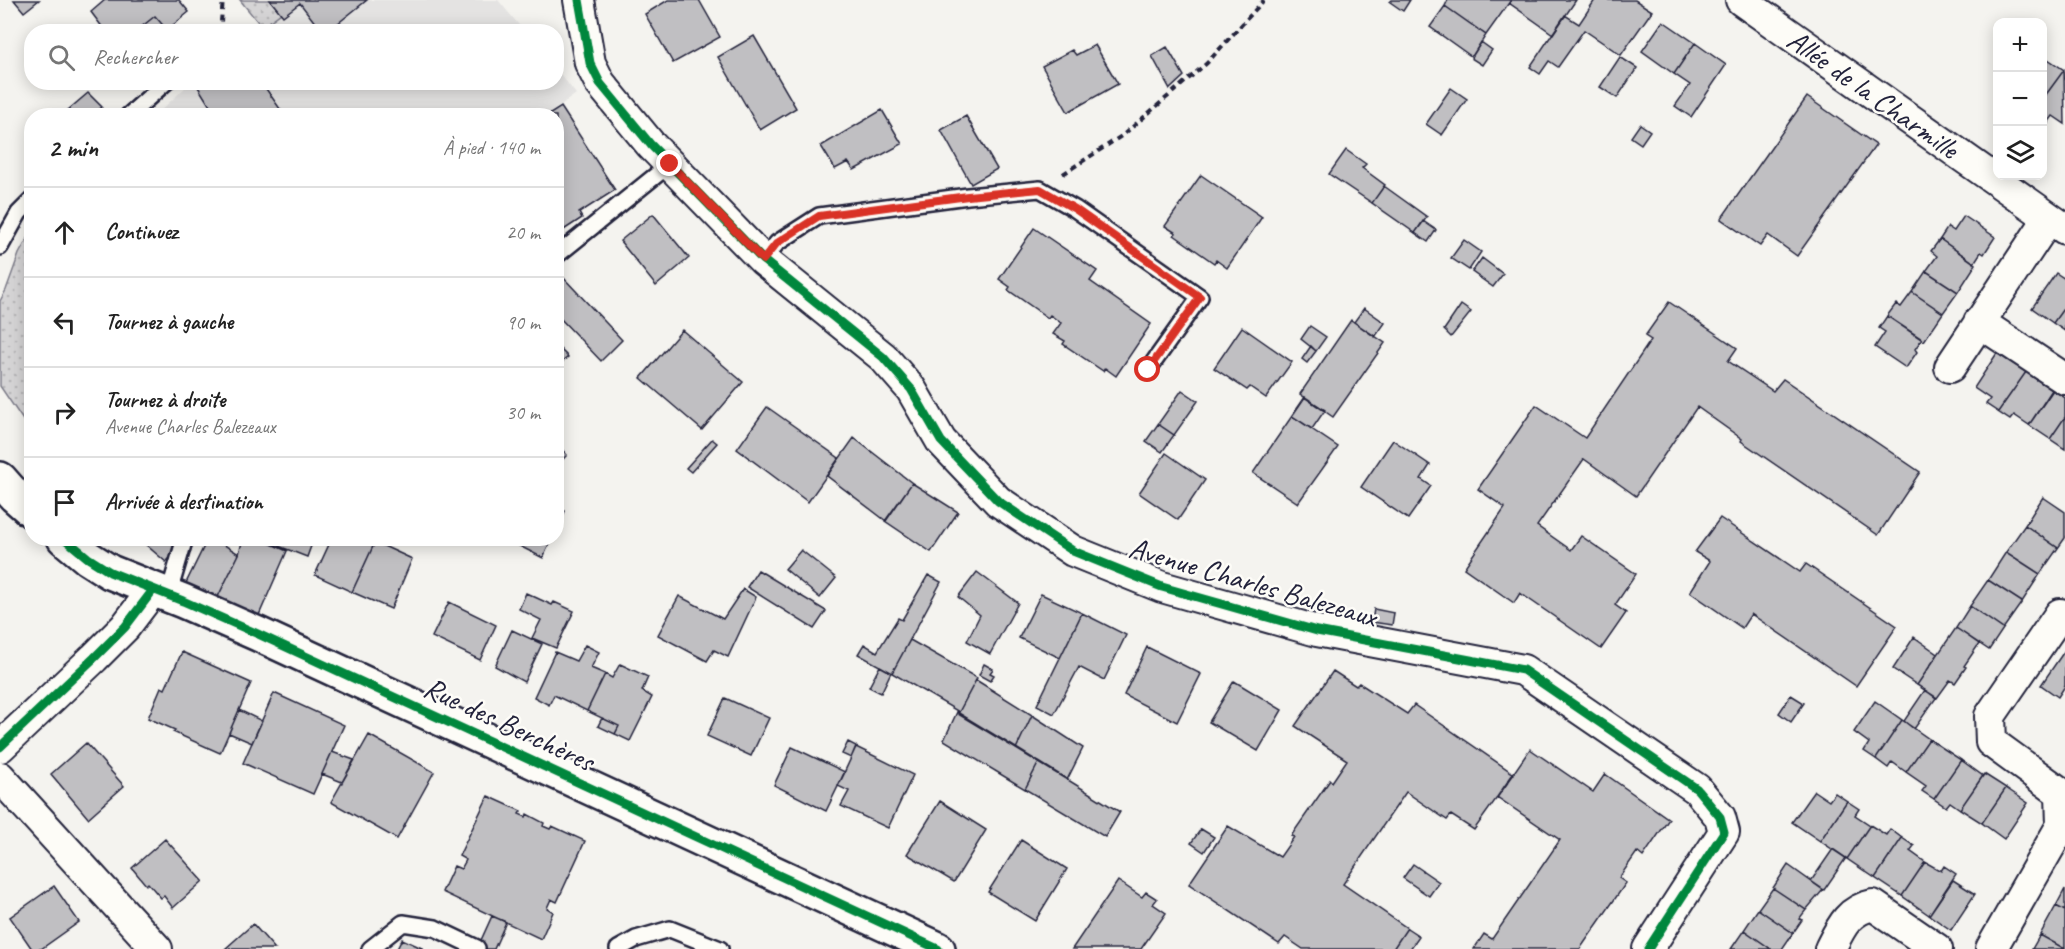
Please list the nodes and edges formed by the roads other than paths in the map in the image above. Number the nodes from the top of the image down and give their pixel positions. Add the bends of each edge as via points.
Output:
1 (579, 0) edge
2 (1741, 0) edge
3 (157, 90) edge
4 (137, 108) edge
5 (670, 164) junction
6 (24, 208) edge
7 (2057, 224) edge
8 (0, 247) edge
9 (564, 250) edge
10 (763, 260) junction
11 (1979, 322) junction
12 (1950, 367) dead end
13 (1148, 370) dead end
14 (2065, 379) edge
15 (0, 479) edge
16 (24, 504) edge
17 (74, 546) edge
18 (181, 546) edge
19 (160, 593) junction
20 (2065, 615) edge
21 (0, 747) edge
22 (0, 777) edge
23 (477, 948) edge
24 (157, 949) edge
25 (370, 949) edge
26 (618, 949) edge
27 (720, 949) edge
28 (938, 949) edge
29 (1648, 949) edge
30 (1830, 949) edge
31 (1937, 949) edge
32 (1991, 949) edge

1 - 5 street, Avenue Charles Balezeaux via 590,63 600,83
2 - 7 street, Allée de la Charmille
3 - 4 lane
5 - 9 lane
5 - 10 street, Avenue Charles Balezeaux
6 - 8 lane
7 - 11 street
10 - 13 lane via 777,243 819,216 1040,189 1075,209 1200,297
10 - 29 street, Avenue Charles Balezeaux via 883,357 910,389 941,441 998,501 1073,551 1162,587 1317,632 1523,670 1697,789 1720,817 1724,832
11 - 12 street
11 - 14 street
15 - 16 street
17 - 19 street, Rue des Berchères via 110,572
18 - 19 lane
19 - 21 street
19 - 28 street, Rue des Berchères via 258,634
20 - 32 street via 2060,614 1990,716 1991,742 2061,793 2062,825
22 - 24 street
23 - 25 lane via 435,928 404,923
26 - 27 lane via 670,929
30 - 31 street via 1852,912 1873,905

